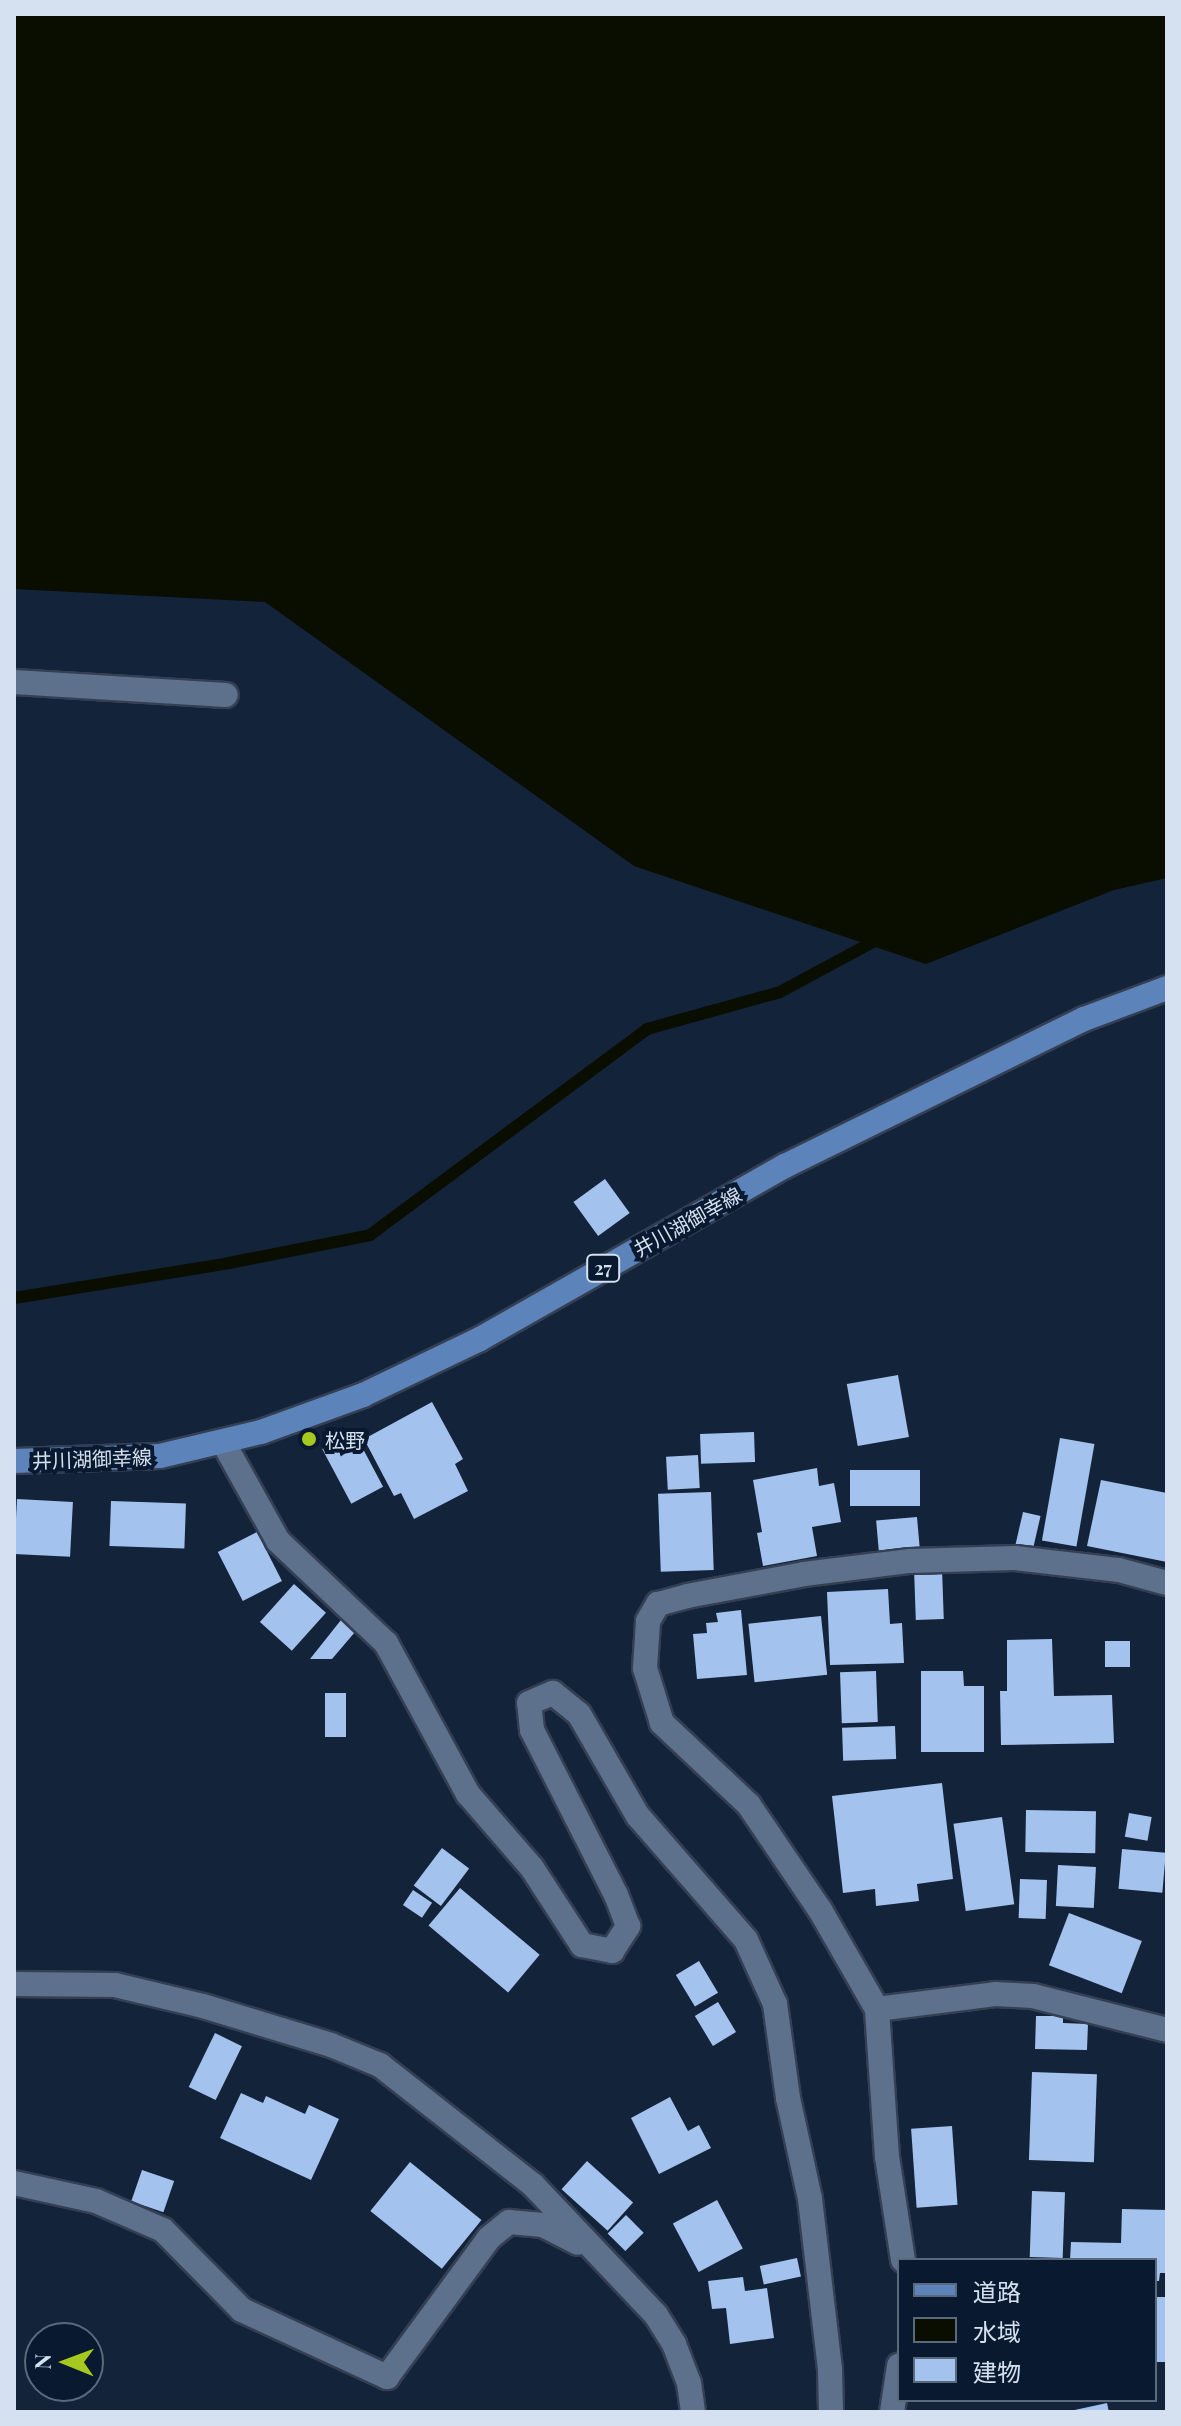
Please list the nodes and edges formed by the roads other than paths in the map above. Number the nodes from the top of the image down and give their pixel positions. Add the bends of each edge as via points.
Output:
1 (14, 682) edge
2 (226, 695) dead end
3 (1167, 988) edge
4 (223, 1442) junction
5 (14, 1461) edge
6 (1167, 1583) edge
7 (14, 1984) edge
8 (877, 2009) junction
9 (1167, 2030) edge
10 (14, 2183) edge
11 (594, 2251) junction
12 (903, 2258) edge
13 (897, 2379) edge
14 (693, 2412) edge
15 (831, 2412) edge
16 (892, 2412) edge

1 - 2 street
3 - 4 main road, 井川湖御幸線 / 27 via 1084,1019 785,1166 480,1339 363,1395
4 - 5 main road, 井川湖御幸線 / 27 via 160,1456
4 - 15 street via 278,1541 386,1643 468,1794 532,1868 582,1945 612,1951 628,1926 532,1730 529,1703 553,1693 579,1714 638,1816 746,1940 775,2004 810,2199
6 - 8 street via 1119,1570 1015,1558 910,1561 741,1584 658,1604 648,1621 645,1668 662,1723 749,1805 820,1910
7 - 11 street via 115,1985 217,2011 380,2065 533,2185
8 - 9 street via 995,1994 1033,1996
8 - 12 street via 887,2157
10 - 11 street via 96,2201 163,2230 242,2310 387,2377 489,2238 509,2222 543,2225
11 - 14 street via 668,2334 689,2383
13 - 16 street

